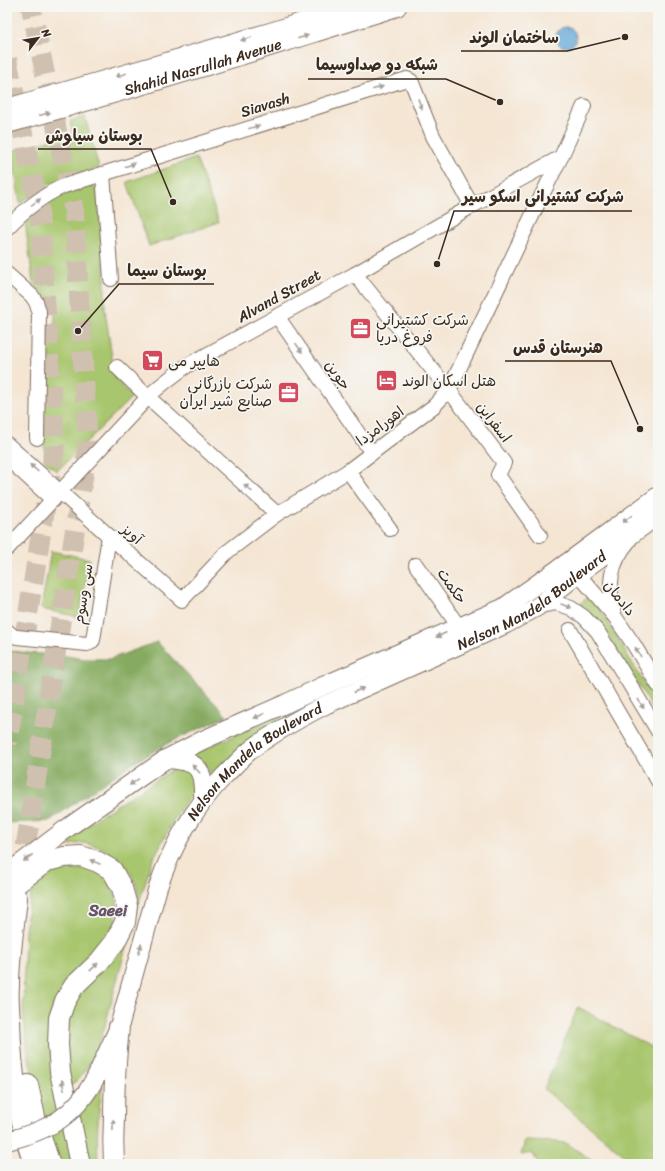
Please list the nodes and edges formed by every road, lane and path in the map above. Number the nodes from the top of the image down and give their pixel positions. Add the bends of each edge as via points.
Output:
1 (350, 7) edge
2 (397, 7) edge
3 (584, 106) dead end
4 (7, 108) edge
5 (7, 124) edge
6 (561, 157) junction
7 (102, 174) junction
8 (472, 206) junction
9 (7, 228) edge
10 (7, 274) edge
11 (355, 274) junction
12 (111, 279) dead end
13 (277, 316) junction
14 (117, 367) dead end
15 (449, 390) junction
16 (148, 397) junction
17 (37, 438) dead end
18 (7, 444) edge
19 (372, 453) junction
20 (7, 458) edge
21 (348, 472) junction
22 (56, 496) junction
23 (658, 496) edge
24 (277, 514) junction
25 (658, 515) edge
26 (390, 529) dead end
27 (638, 530) junction
28 (540, 535) dead end
29 (109, 536) junction
30 (7, 548) edge
31 (416, 565) dead end
32 (578, 574) junction
33 (182, 600) joint
34 (537, 607) junction
35 (503, 608) junction
36 (614, 617) junction
37 (459, 627) junction
38 (570, 630) dead end
39 (7, 632) edge
40 (658, 685) edge
41 (327, 694) junction
42 (285, 704) junction
43 (294, 722) junction
44 (658, 731) edge
45 (166, 760) junction
46 (658, 782) edge
47 (203, 799) junction
48 (7, 874) edge
49 (12, 895) edge
50 (8, 987) junction
51 (119, 1027) junction
52 (7, 1141) edge
53 (34, 1164) edge
54 (50, 1164) edge
55 (80, 1164) edge
56 (114, 1164) edge

1 -> 4 main road, Shahid Nasrullah Avenue
5 -> 2 main road, Shahid Nasrullah Avenue via 85,103
3 - 6 street
6 - 8 street, Alvand Street
6 - 15 street, اهورامزدا
7 -> 8 street, Siavash via 407,80 411,81 433,136
9 -> 7 street, Siavash via 38,200 56,190
7 - 12 street
8 - 11 street, Alvand Street
10 - 17 street via 32,296 38,311
11 - 13 street, Alvand Street
11 - 15 street
13 - 16 street, Alvand Street via 188,365
13 -> 19 street, جوین
14 - 16 street
15 - 19 street, اهورامزدا via 434,406
15 - 28 street, اسفراین via 504,463 498,475
16 - 22 street, Alvand Street
24 -> 16 street
22 -> 18 street
19 - 21 street, اهورامزدا
20 - 22 street
21 - 24 street, اهورامزدا
21 - 26 street
22 - 29 street, آویز
22 - 30 street, Alvand Street
23 -> 35 main road, Nelson Mandela Boulevard
24 - 33 street, اهورامزدا via 227,552
25 - 27 main road, Nelson Mandela Boulevard
27 - 32 main road, Nelson Mandela Boulevard
27 - 36 street via 622,549 613,567 610,598
29 - 33 street, آویز
29 - 39 street, سی وسوم via 93,640 90,643 17,637
31 - 37 street, حکمت
32 - 34 main road, Nelson Mandela Boulevard
32 - 35 main road via 552,583
32 - 36 street, دادمان
41 -> 34 main road, Nelson Mandela Boulevard via 506,624
34 -> 44 street via 563,604 581,614 598,632
35 - 37 main road, Nelson Mandela Boulevard
40 -> 36 street, دادمان
37 -> 41 main road, Nelson Mandela Boulevard
38 - 46 street
41 - 42 main road, Nelson Mandela Boulevard
41 - 43 main road, Nelson Mandela Boulevard
42 - 43 main road via 296,711
42 -> 45 main road, Nelson Mandela Boulevard via 203,740
43 - 47 main road, Nelson Mandela Boulevard via 248,752
47 -> 45 main road via 203,781 195,766 187,761
45 -> 48 main road, Nelson Mandela Boulevard via 66,829
51 -> 47 main road, Nelson Mandela Boulevard via 164,869 175,845
49 - 50 highway
55 -> 49 highway via 60,1072 59,1018 74,986 115,942 125,922 127,906 122,888 112,870 81,856 64,857 48,862
50 - 53 highway via 15,1084 21,1118
50 - 54 highway via 37,1126
51 - 52 main road, Nelson Mandela Boulevard, bridge via 96,1077 81,1100 66,1115 48,1127
56 -> 51 highway via 114,1108

